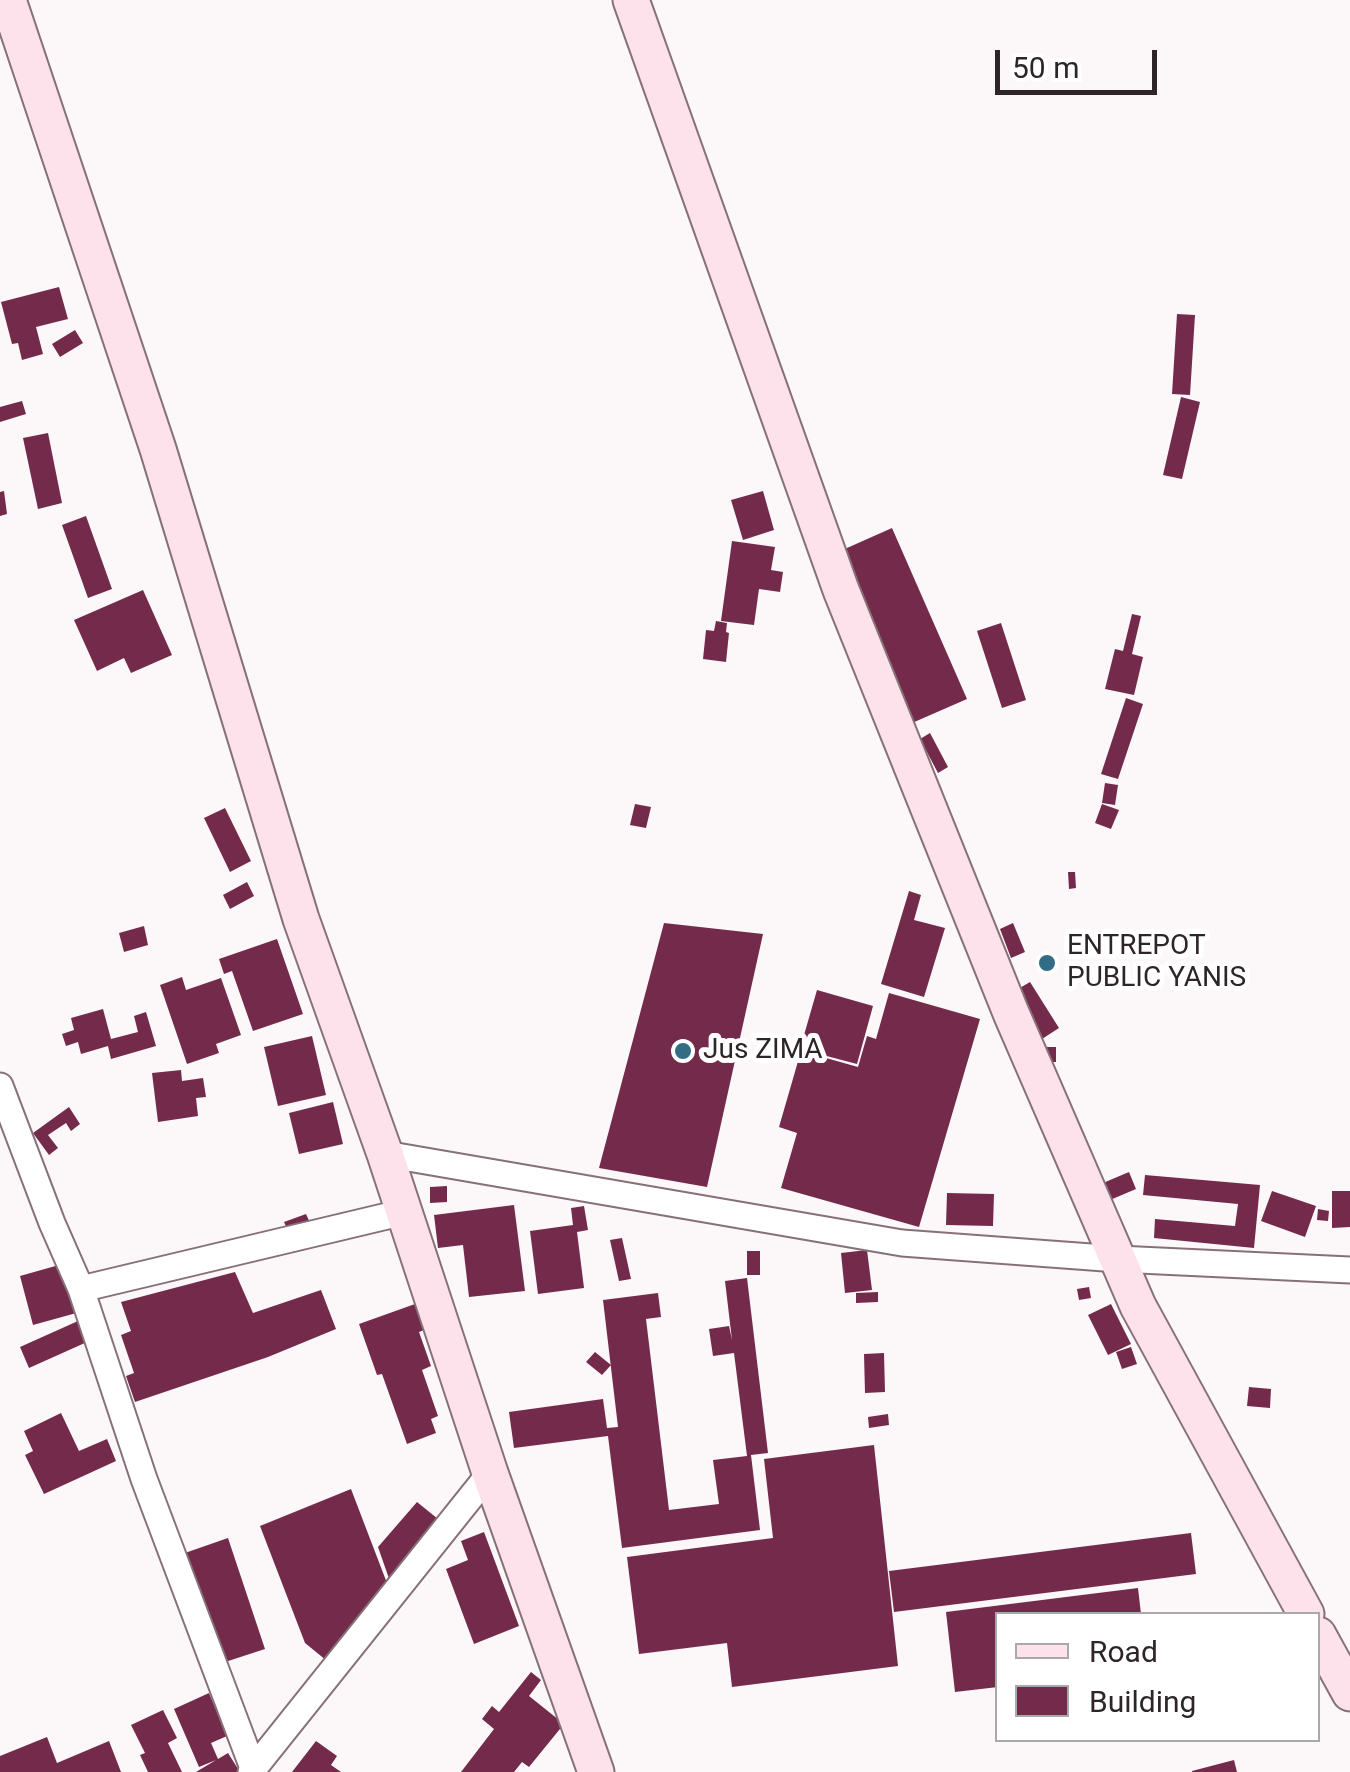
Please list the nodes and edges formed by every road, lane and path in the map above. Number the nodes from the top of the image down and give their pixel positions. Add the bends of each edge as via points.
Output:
1 (8, 0) edge
2 (631, 0) edge
3 (0, 1086) edge
4 (384, 1154) junction
5 (404, 1212) junction
6 (1118, 1259) junction
7 (1350, 1270) edge
8 (82, 1290) junction
9 (490, 1473) junction
10 (1305, 1612) edge
11 (1320, 1640) edge
12 (1350, 1693) edge
13 (252, 1770) edge
14 (596, 1772) edge

1 - 4 main road via 158,449 301,919
2 - 6 main road via 842,590 1010,1013
3 - 8 street
4 - 5 main road
4 - 6 street via 902,1243
5 - 8 street
5 - 9 main road
6 - 7 street
6 - 10 main road
8 - 13 street
9 - 13 street
9 - 14 main road
11 - 12 main road

